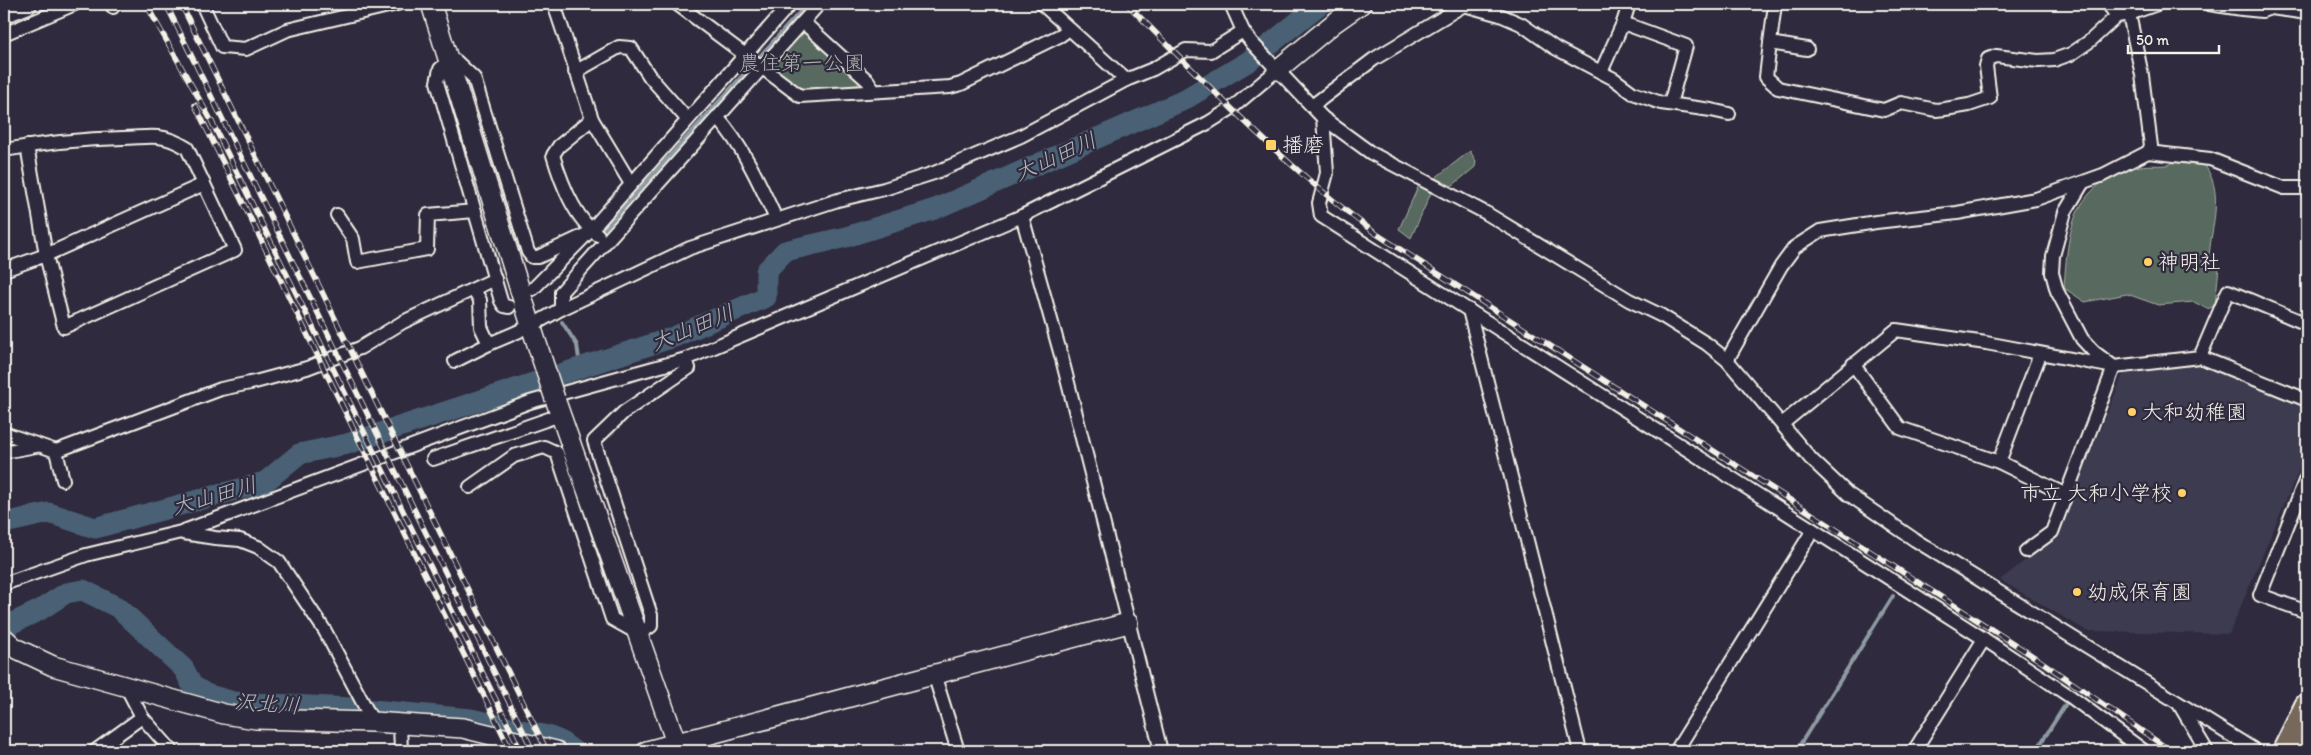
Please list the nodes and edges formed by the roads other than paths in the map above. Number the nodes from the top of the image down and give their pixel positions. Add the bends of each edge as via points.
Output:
1 (27, 4) edge
2 (75, 4) edge
3 (202, 4) edge
4 (397, 4) edge
5 (431, 4) edge
6 (554, 4) edge
7 (677, 4) edge
8 (790, 4) edge
9 (819, 4) edge
10 (1042, 4) edge
11 (1231, 4) edge
12 (1361, 4) edge
13 (1628, 4) edge
14 (1775, 4) edge
15 (2108, 4) edge
16 (2157, 4) edge
17 (2209, 4) edge
18 (4, 13) edge
19 (2307, 13) edge
20 (2123, 15) junction
21 (802, 22) junction
22 (1623, 23) junction
23 (1068, 29) junction
24 (1243, 31) junction
25 (4, 34) edge
26 (1770, 43) junction
27 (1807, 50) dead end
28 (449, 60) junction
29 (753, 62) junction
30 (1275, 68) junction
31 (575, 72) junction
32 (1601, 72) junction
33 (1126, 80) junction
34 (874, 91) junction
35 (1670, 104) junction
36 (1312, 106) junction
37 (1729, 114) dead end
38 (716, 117) junction
39 (1322, 118) junction
40 (592, 119) junction
41 (687, 119) junction
42 (27, 146) junction
43 (4, 150) edge
44 (2148, 152) junction
45 (204, 184) junction
46 (631, 184) junction
47 (2082, 184) junction
48 (2307, 188) edge
49 (475, 211) junction
50 (337, 215) dead end
51 (1022, 216) junction
52 (776, 219) junction
53 (588, 233) junction
54 (606, 241) junction
55 (46, 255) junction
56 (4, 270) edge
57 (495, 279) junction
58 (533, 289) dead end
59 (474, 290) junction
60 (509, 307) dead end
61 (561, 308) junction
62 (1469, 310) junction
63 (2307, 324) edge
64 (532, 329) junction
65 (489, 344) junction
66 (2040, 354) junction
67 (2200, 357) junction
68 (686, 359) junction
69 (1727, 360) junction
70 (455, 362) dead end
71 (1853, 364) junction
72 (2114, 367) junction
73 (2307, 400) edge
74 (558, 407) junction
75 (1782, 424) junction
76 (4, 433) edge
77 (36, 446) junction
78 (56, 451) junction
79 (4, 452) edge
80 (433, 459) dead end
81 (1999, 462) junction
82 (2307, 476) edge
83 (63, 480) dead end
84 (470, 487) dead end
85 (2066, 495) junction
86 (1814, 530) junction
87 (181, 532) junction
88 (2026, 551) dead end
89 (4, 584) edge
90 (2307, 612) edge
91 (1128, 623) junction
92 (639, 634) junction
93 (4, 638) edge
94 (1984, 640) junction
95 (934, 674) junction
96 (127, 688) junction
97 (2178, 702) junction
98 (2307, 706) edge
99 (142, 718) junction
100 (372, 718) junction
101 (400, 724) junction
102 (677, 747) edge
103 (2253, 749) dead end
104 (95, 751) edge
105 (172, 751) edge
106 (401, 751) edge
107 (556, 751) edge
108 (647, 751) edge
109 (958, 751) edge
110 (1161, 751) edge
111 (1580, 751) edge
112 (1676, 751) edge
113 (1914, 751) edge
114 (2144, 751) edge
115 (2207, 751) edge
116 (2285, 751) edge

1 - 18 street
2 - 25 street
3 - 4 street via 222,47 246,49 287,30
5 - 28 street
6 - 31 street
7 - 29 street
8 - 29 street
9 - 21 street
10 - 23 street
11 - 24 street
12 - 30 street
13 - 22 street
14 - 26 street
15 - 20 street
16 - 20 street
17 - 19 street
20 - 26 street via 2090,41 2054,60 1996,56 1988,59 1990,98 1936,110 1901,103 1884,110 1778,88 1766,77
20 - 44 street via 2142,76 2151,146
21 - 29 street
21 - 34 street via 868,81
22 - 32 street
22 - 35 street via 1686,46
23 - 33 street
23 - 34 street via 961,84
24 - 30 street
24 - 33 street via 1211,51 1186,50
26 - 27 street
28 - 49 street via 440,69 437,82
28 - 53 street via 456,61 474,78 532,257
28 - 64 street
29 - 34 street via 800,96
29 - 38 street
29 - 41 street
30 - 36 street
30 - 51 street via 1232,108 1208,123
31 - 40 street
31 - 41 street via 619,47 631,48 650,77
32 - 35 street via 1633,93
32 - 36 street via 1555,48 1521,24 1464,5 1374,59
33 - 52 street via 1021,136 934,173
35 - 37 street
36 - 39 street
38 - 52 street via 734,139
38 - 54 street
39 - 62 street via 1327,173 1319,203 1321,216
39 - 69 street via 1371,154 1486,213 1629,300 1662,316
40 - 46 street
40 - 53 street via 559,146 553,155
41 - 46 street
42 - 43 street
42 - 45 street via 78,140 159,137 187,148
42 - 55 street
44 - 47 street
44 - 48 street via 2210,159 2284,188
45 - 55 street
45 - 55 street via 235,250 64,327
46 - 53 street
47 - 69 street via 2004,206 1820,231 1795,247 1781,266
47 - 72 street via 2065,212 2053,256 2052,273 2057,291 2082,339
49 - 50 street via 428,215 427,249 357,262 353,239
49 - 57 street
51 - 68 street
51 - 91 street via 1062,359
52 - 61 street via 690,248
53 - 54 street
53 - 58 street
54 - 61 street via 561,292
55 - 56 street
57 - 59 street
57 - 60 street via 501,301
59 - 65 street via 480,300 481,327
59 - 78 street via 403,322 360,348 307,368 221,389
61 - 64 street
62 - 86 street
62 - 111 street
63 - 67 street via 2228,291
64 - 65 street
64 - 74 street, bridge
65 - 70 street
66 - 71 street via 1896,330
66 - 72 street
66 - 81 street
67 - 72 street
67 - 73 street
68 - 87 street via 530,402
68 - 92 street via 689,368 624,412 594,441 652,616 651,626
69 - 75 street
71 - 75 street
71 - 81 street via 1900,428
72 - 85 street
74 - 80 street
74 - 92 street
75 - 97 street via 1811,460 1848,494 1915,540
76 - 77 street
77 - 78 street
77 - 79 street
78 - 83 street
81 - 85 street
82 - 90 street via 2260,595
84 - 92 street via 514,456 544,447 557,453 612,619
85 - 88 street via 2052,532
86 - 94 street
86 - 112 street
87 - 89 street via 86,555
87 - 100 street via 240,540 258,547 279,562 325,631
91 - 95 street
91 - 110 street
92 - 102 street
93 - 96 street via 36,660
94 - 113 street
94 - 114 street via 2071,697
95 - 102 street
95 - 109 street
96 - 99 street
96 - 100 street via 224,714 256,719
97 - 103 street
97 - 115 street
98 - 116 highway
99 - 104 street
99 - 105 street
100 - 101 street
101 - 106 street
101 - 107 street via 463,728
102 - 108 street

